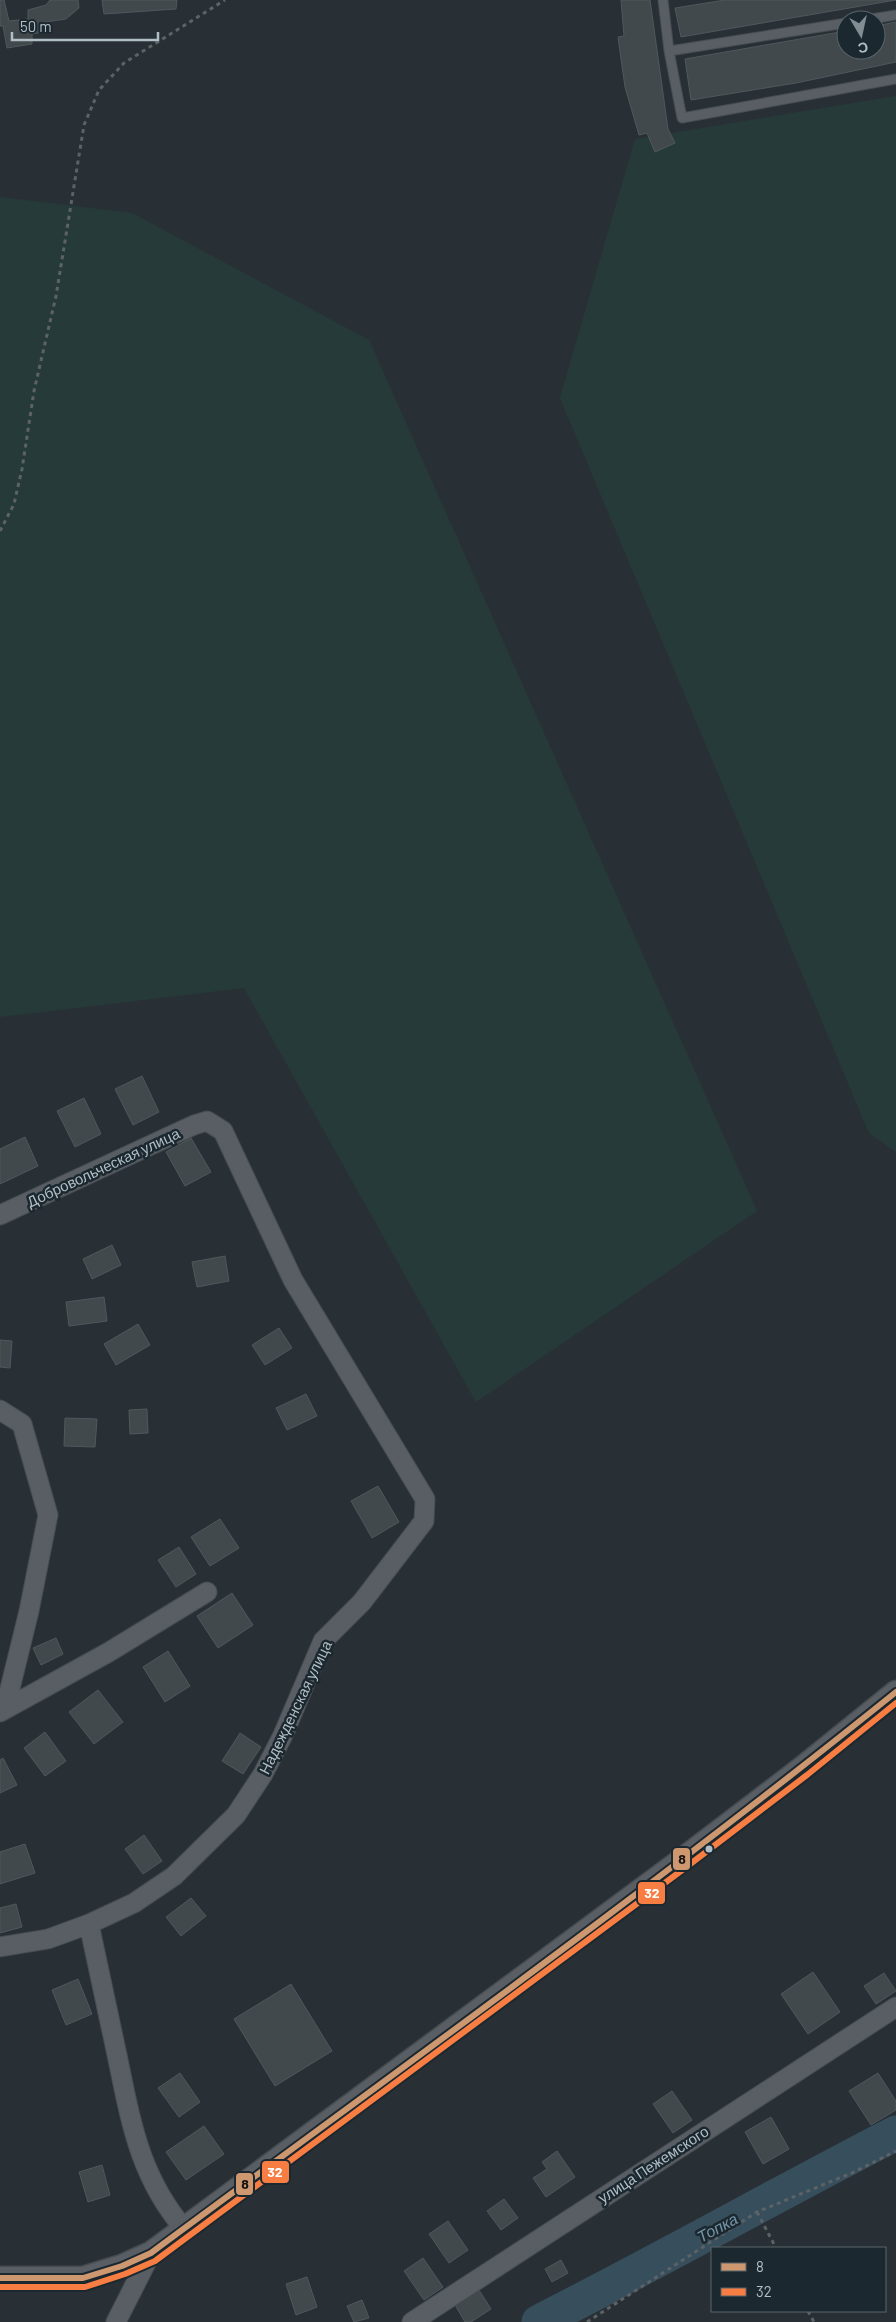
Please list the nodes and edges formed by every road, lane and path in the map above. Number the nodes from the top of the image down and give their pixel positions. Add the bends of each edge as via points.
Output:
1 (225, 0) edge
2 (663, 0) edge
3 (836, 25) edge
4 (669, 51) junction
5 (896, 79) edge
6 (0, 531) edge
7 (0, 1216) edge
8 (0, 1410) edge
9 (425, 1499) joint
10 (207, 1592) dead end
11 (896, 1692) edge
12 (2, 1710) edge
13 (89, 1924) junction
14 (0, 1947) edge
15 (896, 2007) edge
16 (896, 2151) edge
17 (757, 2212) junction
18 (184, 2230) junction
19 (775, 2247) edge
20 (151, 2253) junction
21 (0, 2278) edge
22 (116, 2322) edge
23 (412, 2322) edge
24 (588, 2322) edge

1 - 6 path via 124,63 99,90 84,125 56,296 34,391 22,469 14,504
2 - 4 lane
3 - 4 lane
4 - 5 lane via 682,118
7 - 9 street, Добровольческая улица via 207,1121 223,1131 293,1280
8 - 12 street via 22,1424 48,1515 29,1611
9 - 13 street, Надежденская улица via 424,1521 362,1602 323,1641 283,1735 263,1774 236,1815 174,1876 134,1903
10 - 12 street via 110,1652
11 - 18 street via 680,1861
13 - 14 street, Надежденская улица via 48,1938
13 - 18 street via 131,2121 145,2167 163,2204
15 - 23 street, улица Пежемского
16 - 17 path
17 - 19 path
17 - 24 path
18 - 20 street
20 - 21 street via 83,2278
20 - 22 street

